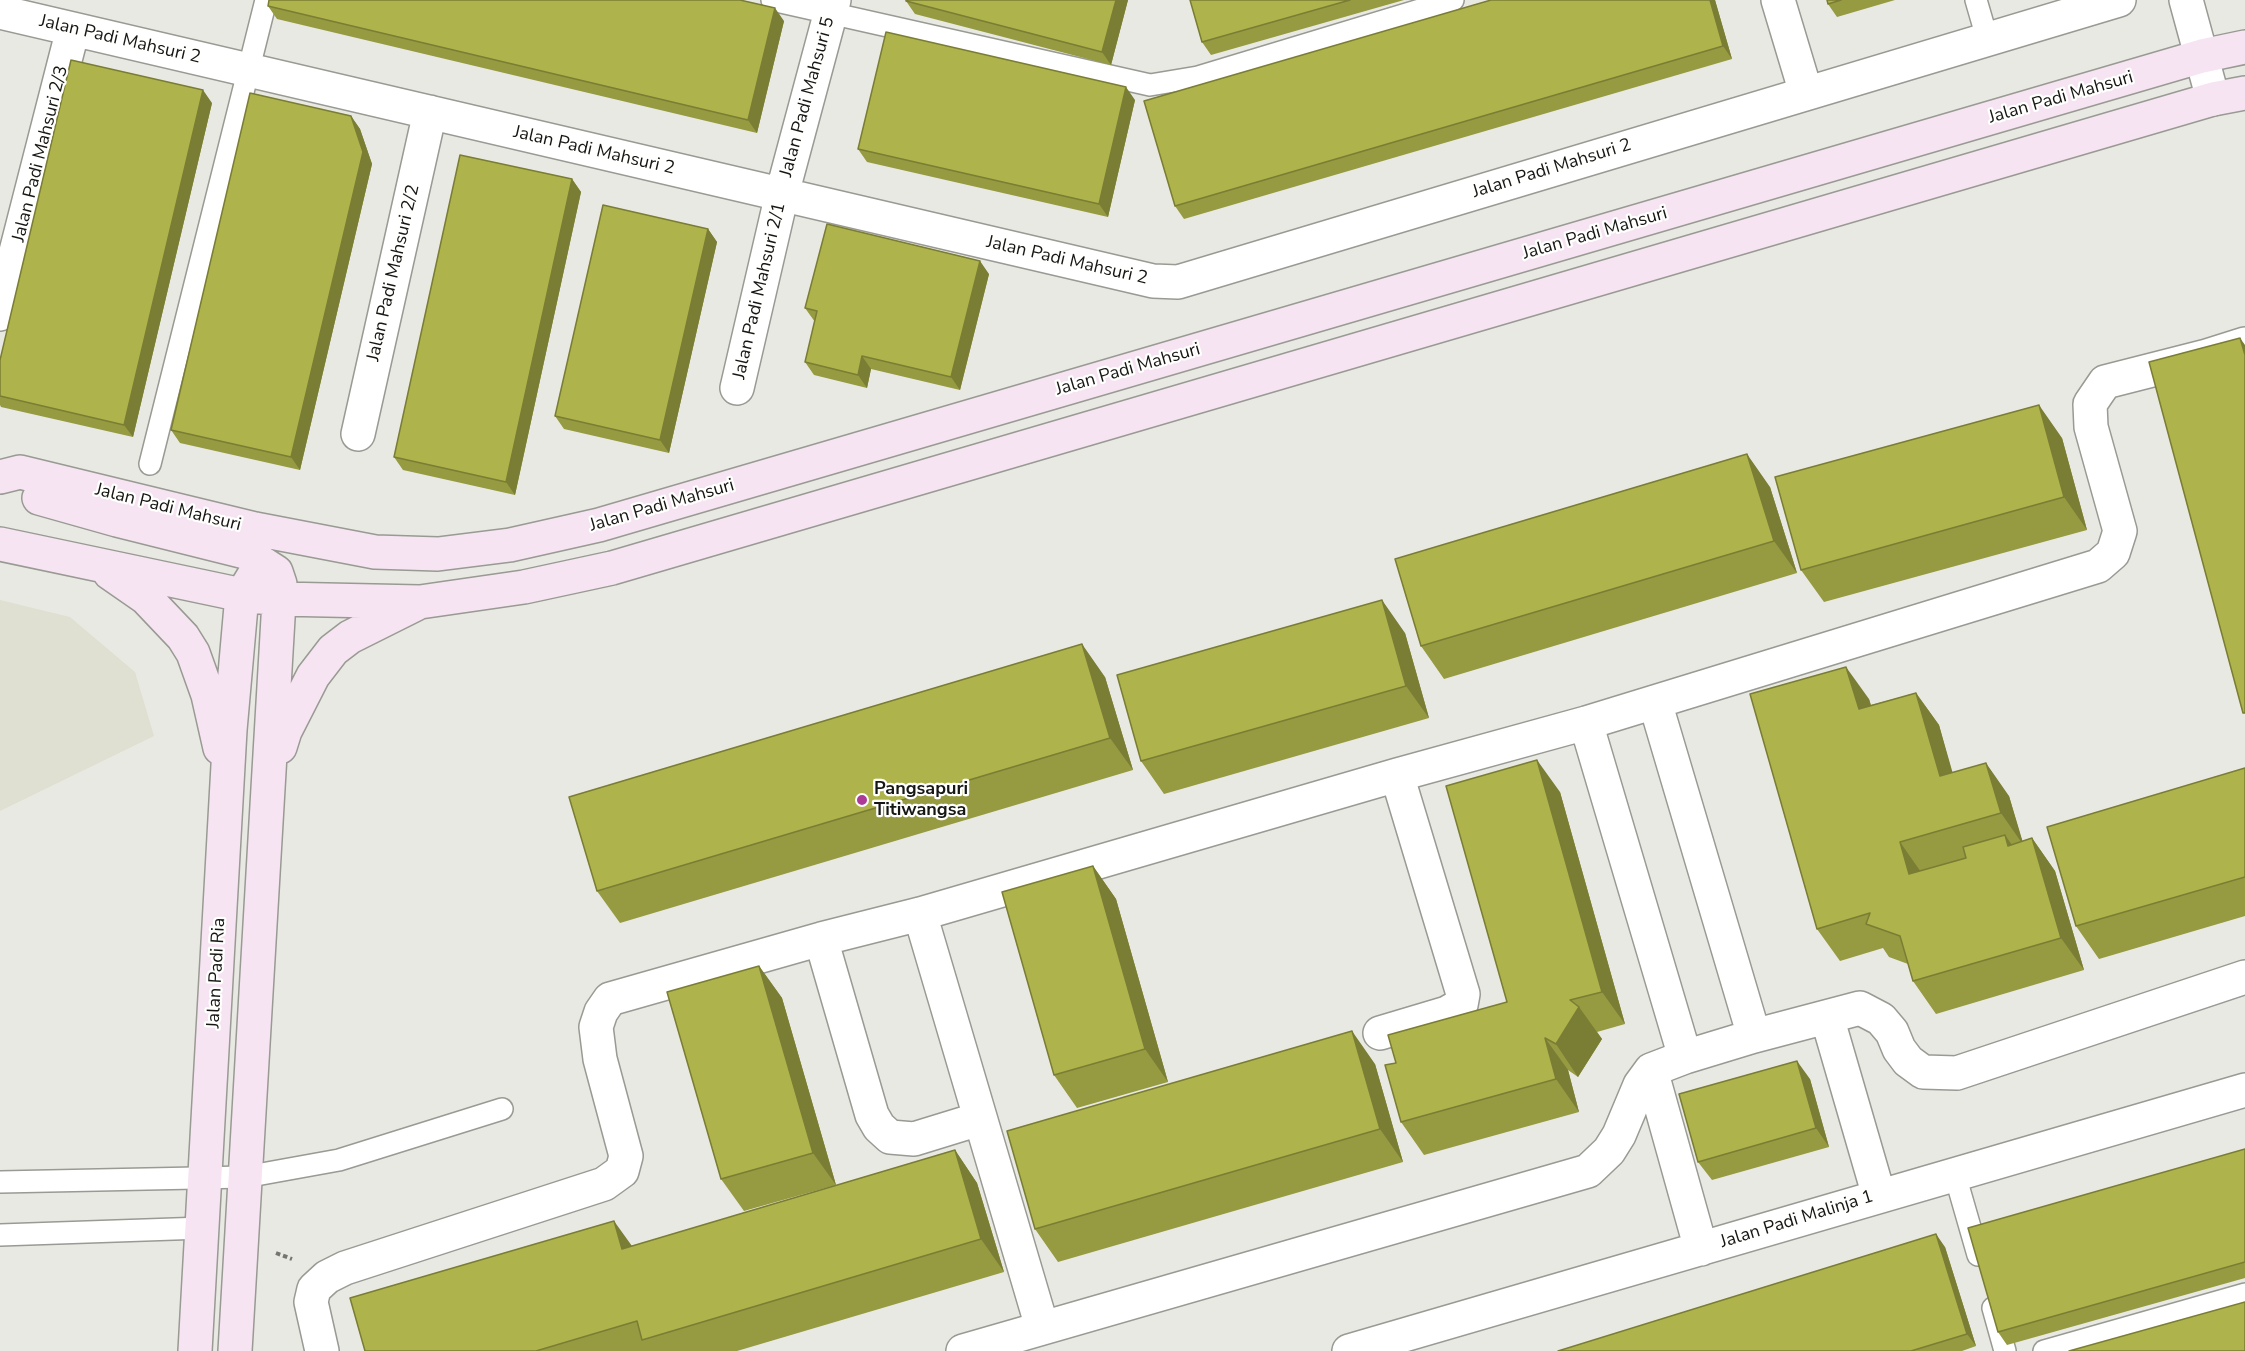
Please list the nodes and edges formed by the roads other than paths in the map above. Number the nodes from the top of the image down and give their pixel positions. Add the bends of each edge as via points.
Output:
1 (266, 0) edge
2 (772, 0) edge
3 (1453, 0) edge
4 (1778, 0) edge
5 (1976, 0) edge
6 (2119, 0) edge
7 (2186, 0) edge
8 (832, 6) edge
9 (0, 12) edge
10 (73, 30) junction
11 (1987, 38) junction
12 (2245, 47) edge
13 (2202, 56) junction
14 (249, 69) junction
15 (1806, 93) junction
16 (2245, 93) edge
17 (2213, 99) junction
18 (430, 112) junction
19 (782, 194) junction
20 (0, 314) edge
21 (2245, 344) edge
22 (737, 388) dead end
23 (358, 434) dead end
24 (150, 464) dead end
25 (0, 478) edge
26 (0, 544) edge
27 (375, 552) junction
28 (95, 564) junction
29 (267, 565) junction
30 (242, 594) junction
31 (280, 599) junction
32 (420, 602) junction
33 (1655, 702) junction
34 (1586, 723) junction
35 (1397, 775) junction
36 (228, 776) junction
37 (270, 781) junction
38 (920, 914) junction
39 (821, 939) junction
40 (2245, 977) edge
41 (1827, 1017) junction
42 (1380, 1033) dead end
43 (1754, 1036) junction
44 (1685, 1057) junction
45 (1650, 1070) junction
46 (2245, 1090) edge
47 (502, 1109) dead end
48 (979, 1119) junction
49 (1955, 1175) junction
50 (245, 1177) junction
51 (205, 1179) junction
52 (0, 1182) edge
53 (1879, 1196) junction
54 (203, 1228) junction
55 (0, 1235) edge
56 (1701, 1250) junction
57 (2245, 1294) edge
58 (1042, 1327) junction
59 (195, 1351) edge
60 (235, 1351) edge
61 (322, 1351) edge
62 (963, 1351) edge
63 (1349, 1351) edge
64 (2005, 1351) edge
65 (2044, 1351) edge

1 - 14 lane
2 - 8 lane
3 - 8 lane via 1198,77 1150,85
4 - 15 street
5 - 11 lane
6 - 11 street, Jalan Padi Mahsuri 2
7 - 13 street
8 - 19 street, Jalan Padi Mahsuri 5
9 - 10 street, Jalan Padi Mahsuri 2
10 - 14 street, Jalan Padi Mahsuri 2
10 - 20 street, Jalan Padi Mahsuri 2/3
11 - 15 street, Jalan Padi Mahsuri 2
12 - 13 main road, Jalan Padi Mahsuri
13 - 17 street
13 - 27 main road, Jalan Padi Mahsuri via 599,525 510,545 448,553
14 - 18 street, Jalan Padi Mahsuri 2
14 - 24 lane
15 - 19 street, Jalan Padi Mahsuri 2 via 1178,282 1153,281
16 - 17 main road
17 - 32 main road via 612,568 524,587
18 - 19 street, Jalan Padi Mahsuri 2
18 - 23 street, Jalan Padi Mahsuri 2/2
19 - 22 street, Jalan Padi Mahsuri 2/1
21 - 33 street via 2105,382 2090,404 2091,427 2120,531 2112,553 2098,566
25 - 27 main road, Jalan Padi Mahsuri via 20,472 255,529
25 - 29 main road via 26,495 245,552
26 - 28 main road
27 - 29 main road via 288,559
28 - 30 main road
28 - 36 main road via 146,597 183,637 208,695
29 - 30 main road via 250,579
29 - 31 main road via 276,572
30 - 31 main road
30 - 36 main road, Jalan Padi Ria
31 - 32 main road
31 - 37 main road
32 - 37 main road via 350,637 333,650 312,676 285,731
33 - 34 street
33 - 43 street
34 - 35 street
34 - 44 street
35 - 38 street
35 - 42 street via 1463,994 1461,1005 1447,1014
36 - 51 main road, Jalan Padi Ria
37 - 50 main road
38 - 39 street
38 - 48 street
39 - 48 street via 872,1115 879,1127 890,1137 914,1139
39 - 61 street via 610,999 596,1027 597,1044 626,1156 622,1171 604,1184 327,1277 314,1289 311,1302
40 - 41 street via 1958,1073 1923,1072 1908,1061 1881,1019 1860,1008
41 - 43 street
41 - 53 street
43 - 44 street
44 - 45 street
45 - 56 street
45 - 58 street via 1620,1135 1588,1171
46 - 49 street, Jalan Padi Malinja 1
47 - 50 lane via 339,1160
48 - 58 street
49 - 53 street, Jalan Padi Malinja 1
49 - 64 lane
50 - 51 lane
50 - 60 main road
51 - 52 lane
51 - 54 main road, Jalan Padi Ria
53 - 56 street, Jalan Padi Malinja 1
54 - 55 lane
54 - 59 main road, Jalan Padi Ria
56 - 63 street, Jalan Padi Malinja 1
57 - 65 lane
58 - 62 street

